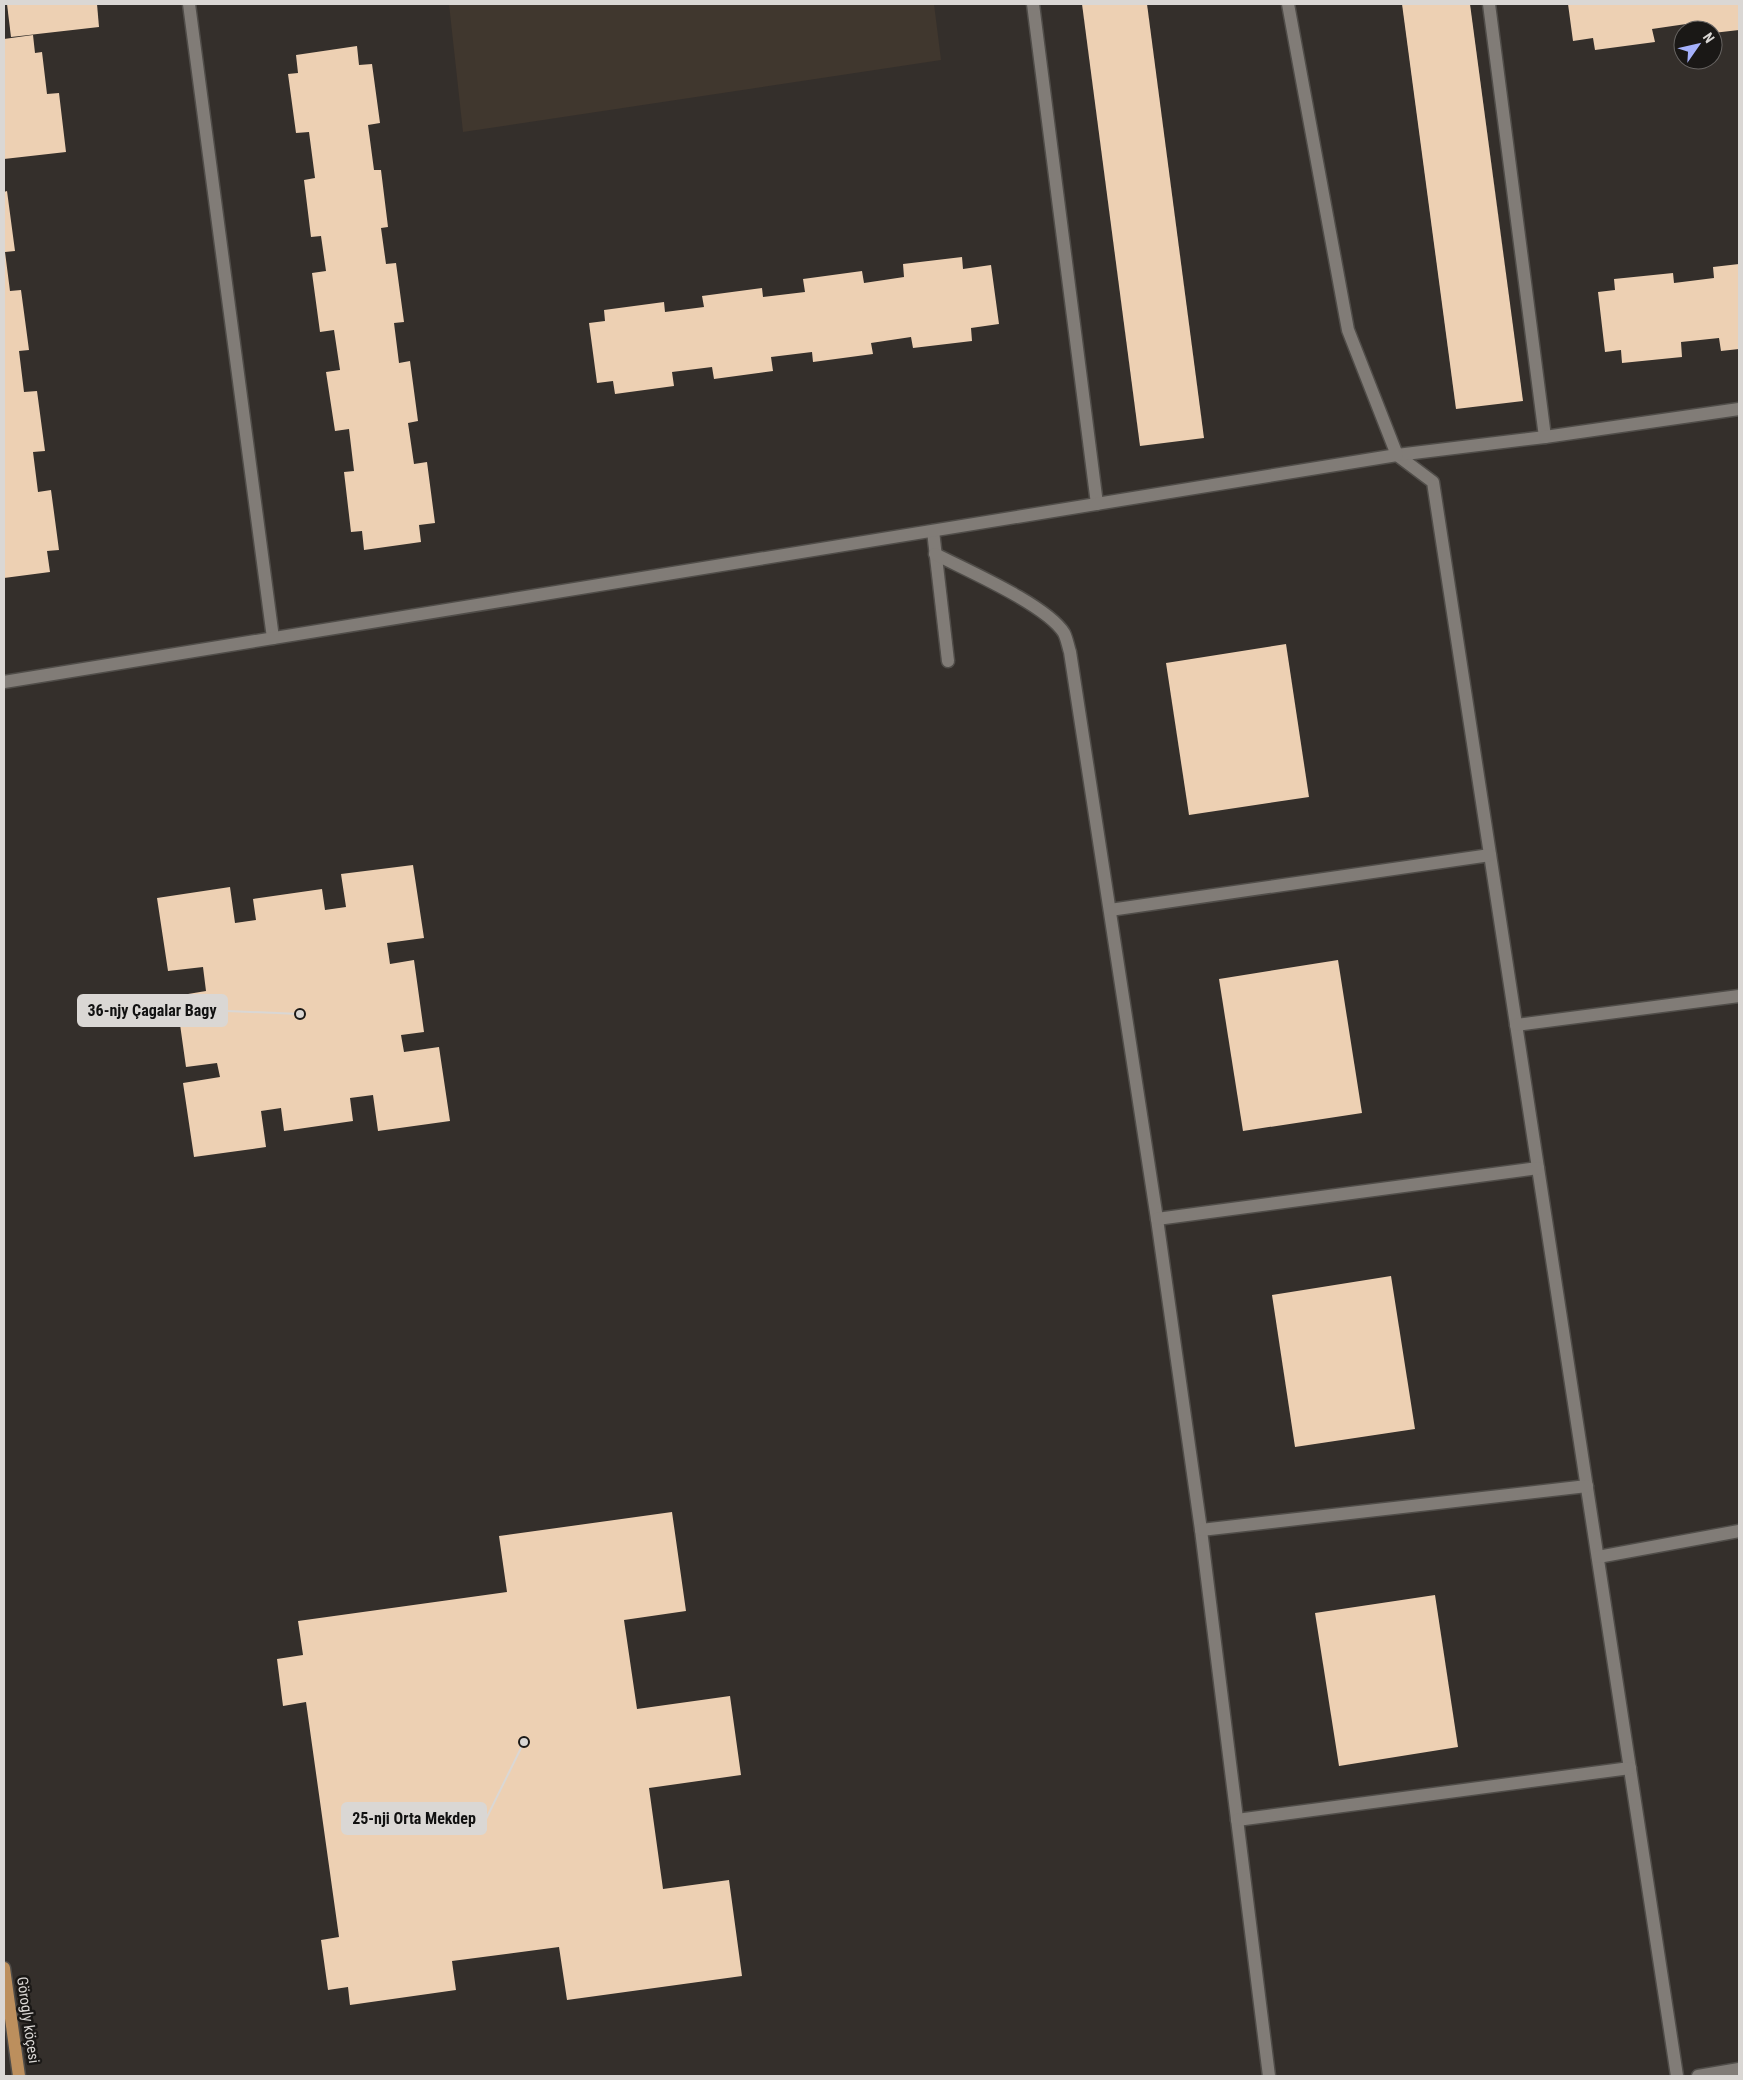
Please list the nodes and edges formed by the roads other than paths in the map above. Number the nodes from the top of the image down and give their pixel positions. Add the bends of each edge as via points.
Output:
1 (189, 4) edge
2 (1033, 4) edge
3 (1288, 4) edge
4 (1489, 4) edge
5 (1739, 408) edge
6 (1545, 437) junction
7 (1397, 455) junction
8 (1097, 504) junction
9 (933, 531) junction
10 (935, 554) junction
11 (273, 638) junction
12 (948, 661) dead end
13 (4, 682) edge
14 (1490, 855) junction
15 (1110, 910) junction
16 (1739, 996) edge
17 (1516, 1025) junction
18 (1538, 1168) junction
19 (1157, 1219) junction
20 (1587, 1486) junction
21 (1201, 1530) junction
22 (1739, 1531) edge
23 (1598, 1557) junction
24 (1630, 1768) junction
25 (1237, 1820) junction
26 (4, 1968) edge
27 (1739, 2069) edge
28 (19, 2076) edge
29 (1269, 2076) edge
30 (1678, 2076) edge
31 (1698, 2076) edge

1 - 11 street
2 - 8 street
3 - 7 street via 1348,330
4 - 6 street
5 - 6 street
6 - 7 street
7 - 8 street
7 - 14 street via 1433,482
8 - 9 street
9 - 10 street
9 - 11 street
10 - 12 street
10 - 15 street via 1037,609 1064,633 1070,652
11 - 13 street
14 - 15 street
14 - 17 street
15 - 19 street
16 - 17 street
17 - 18 street
18 - 19 street
18 - 20 street
19 - 21 street
20 - 21 street
20 - 23 street
21 - 25 street
22 - 23 street
23 - 24 street
24 - 25 street
24 - 30 street
25 - 29 street
26 - 28 main road, Görogly köçesi
27 - 31 street

